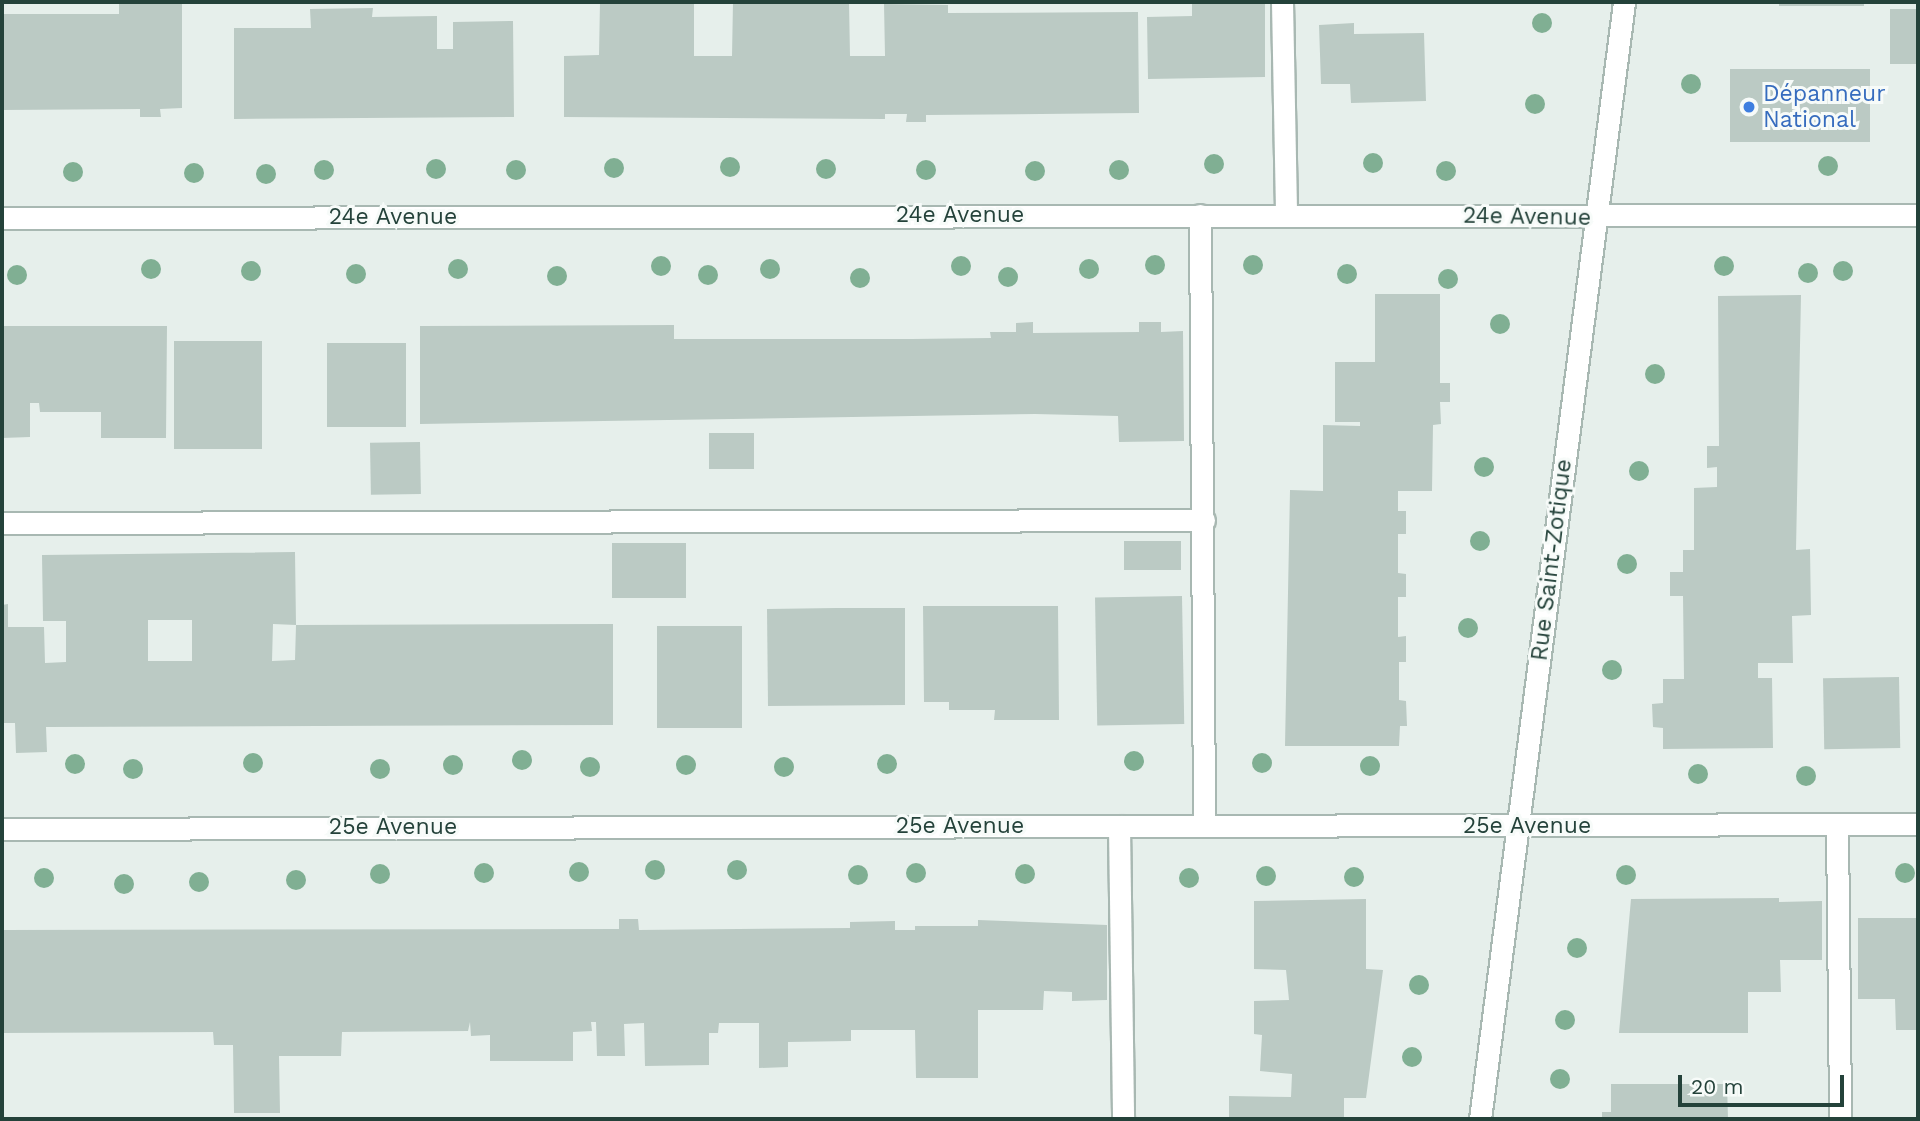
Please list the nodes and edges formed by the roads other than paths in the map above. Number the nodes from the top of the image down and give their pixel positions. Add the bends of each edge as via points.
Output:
1 (1282, 2) edge
2 (1625, 2) edge
3 (1286, 214) junction
4 (1200, 215) junction
5 (1918, 215) edge
6 (2, 218) edge
7 (1595, 218) junction
8 (1204, 520) junction
9 (2, 523) edge
10 (1521, 824) junction
11 (1918, 824) edge
12 (1204, 825) junction
13 (1837, 825) junction
14 (1119, 826) junction
15 (2, 829) edge
16 (1123, 1119) edge
17 (1480, 1119) edge
18 (1840, 1119) edge

1 - 3 street
2 - 7 street, Rue Saint-Zotique
3 - 4 street, 24e Avenue
3 - 7 street, 24e Avenue
4 - 6 street, 24e Avenue
4 - 8 street
5 - 7 street, 24e Avenue
7 - 10 street, Rue Saint-Zotique
8 - 9 street
8 - 12 street
10 - 12 street, 25e Avenue
10 - 13 street, 25e Avenue
10 - 17 street, Rue Saint-Zotique
11 - 13 street, 25e Avenue
12 - 14 street, 25e Avenue
13 - 18 street
14 - 15 street, 25e Avenue
14 - 16 street

